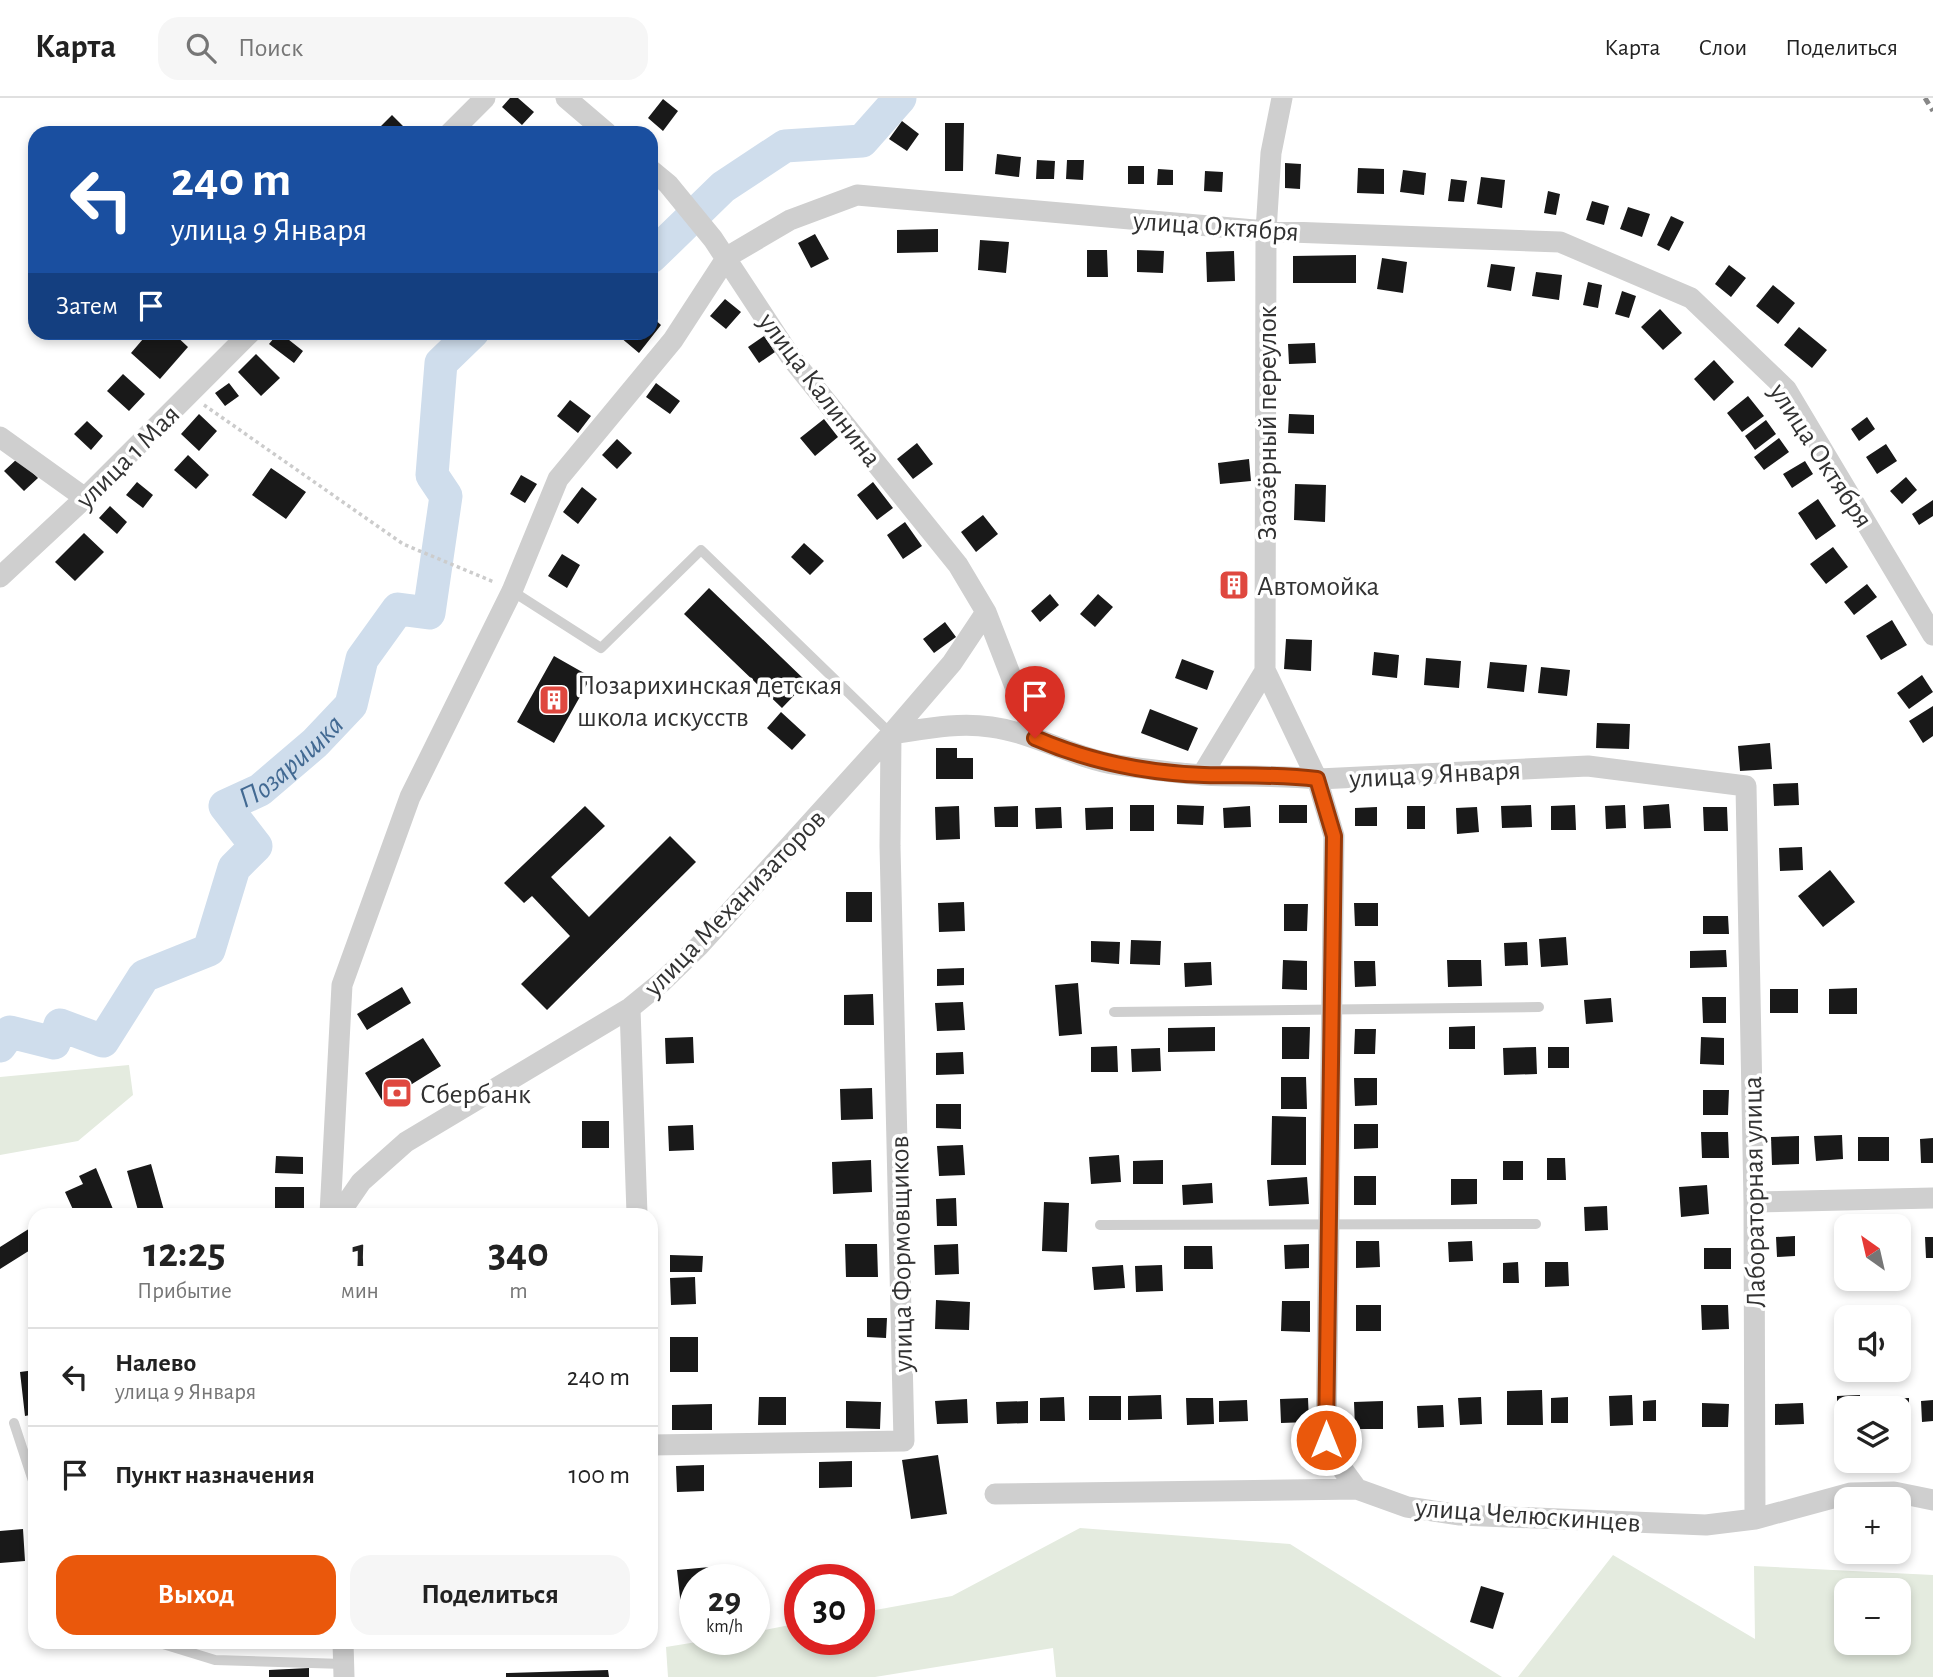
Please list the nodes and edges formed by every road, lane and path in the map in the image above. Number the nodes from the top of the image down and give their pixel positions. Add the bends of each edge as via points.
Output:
1 (485, 98) edge
2 (566, 98) edge
3 (1282, 98) edge
4 (457, 126) edge
5 (599, 126) edge
6 (658, 176) edge
7 (1266, 231) junction
8 (727, 257) junction
9 (243, 340) edge
10 (189, 394) junction
11 (0, 437) edge
12 (85, 498) junction
13 (0, 577) edge
14 (512, 591) junction
15 (985, 612) junction
16 (1933, 635) edge
17 (1265, 671) junction
18 (891, 734) junction
19 (1035, 738) junction
20 (1202, 775) junction
21 (1317, 779) junction
22 (1736, 785) joint
23 (1539, 1006) dead end
24 (1332, 1007) junction
25 (630, 1008) junction
26 (1114, 1012) dead end
27 (1933, 1198) edge
28 (1754, 1202) junction
29 (330, 1208) edge
30 (343, 1208) edge
31 (637, 1208) edge
32 (1328, 1224) junction
33 (1536, 1224) dead end
34 (1100, 1225) dead end
35 (14, 1423) dead end
36 (658, 1445) edge
37 (28, 1466) edge
38 (1357, 1489) junction
39 (995, 1494) dead end
40 (1933, 1500) edge
41 (1755, 1519) junction
42 (181, 1649) edge
43 (343, 1649) edge
44 (344, 1670) edge

1 - 4 street
2 - 5 street
3 - 7 street, Заозёрный переулок via 1271,153
6 - 8 street, улица Калинина
7 - 8 street, улица Октября via 857,195 790,220
7 - 16 street, улица Октября via 1560,243 1690,298 1786,389
7 - 17 street, Заозёрный переулок
8 - 14 street, улица Октября via 673,340 558,479
8 - 15 street, улица Калинина via 792,359 958,565
9 - 10 street, улица 1 Мая
10 - 12 street, улица 1 Мая
10 - 14 path via 402,544
11 - 12 street
12 - 13 street, улица 1 Мая
14 - 18 lane via 601,648 701,550
14 - 29 street, улица Октября via 410,797 342,985
15 - 18 street, улица Механизаторов via 952,663
15 - 19 street, улица Калинина
17 - 20 street
17 - 21 street, Заозёрный переулок
18 - 19 street, улица 9 Января via 951,725 992,727
18 - 25 street, улица Механизаторов via 699,946
18 - 36 street, улица Формовщиков via 904,1441
19 - 20 street, улица 9 Января via 1115,764
20 - 21 street, улица 9 Января
21 - 22 street, улица 9 Января via 1588,766
21 - 24 street, Заозёрный переулок via 1334,836
22 - 28 street, Лабораторная улица via 1747,858
23 - 24 lane
24 - 26 lane
24 - 32 street, Заозёрный переулок
25 - 30 street, улица Механизаторов via 406,1142 360,1182
25 - 31 street
27 - 28 street
28 - 41 street, Лабораторная улица
32 - 33 lane
32 - 34 lane
32 - 38 street, Заозёрный переулок via 1326,1440
35 - 37 lane
38 - 39 street, улица Челюскинцев
38 - 41 street, улица Челюскинцев via 1407,1507 1460,1515 1706,1525
40 - 41 street, улица Челюскинцев via 1894,1492 1851,1493
42 - 44 lane via 215,1661
43 - 44 street

